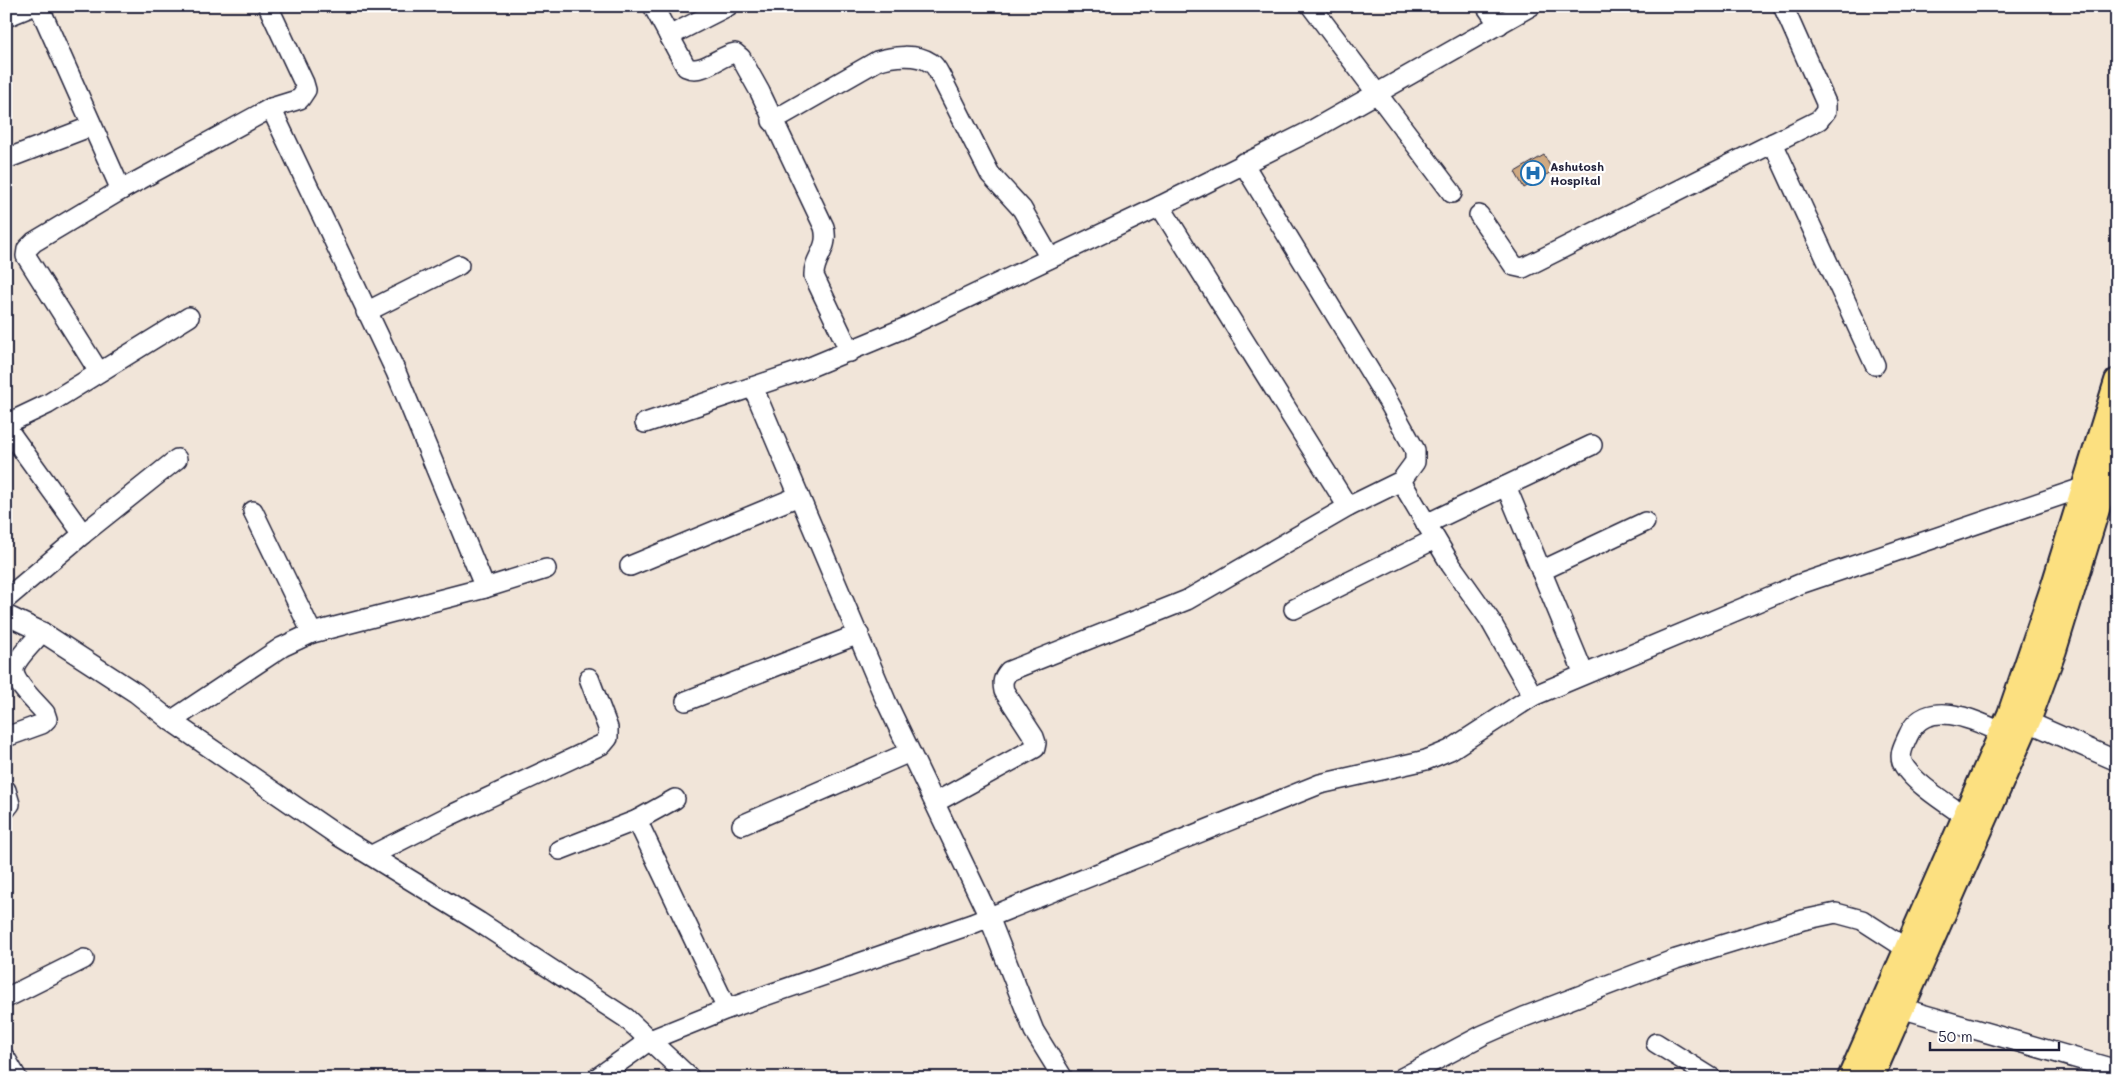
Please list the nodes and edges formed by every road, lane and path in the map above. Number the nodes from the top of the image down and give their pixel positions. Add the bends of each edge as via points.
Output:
1 (33, 6) edge
2 (39, 6) edge
3 (268, 6) edge
4 (653, 6) edge
5 (728, 6) edge
6 (1312, 6) edge
7 (1486, 6) edge
8 (1531, 6) edge
9 (1783, 6) edge
10 (6, 17) edge
11 (1499, 25) junction
12 (669, 36) junction
13 (1378, 94) junction
14 (271, 108) junction
15 (772, 120) junction
16 (92, 126) junction
17 (1773, 143) junction
18 (6, 159) edge
19 (1243, 163) junction
20 (121, 190) junction
21 (1452, 193) dead end
22 (1160, 206) junction
23 (1479, 215) dead end
24 (1050, 258) junction
25 (459, 265) dead end
26 (366, 312) junction
27 (189, 316) dead end
28 (850, 352) junction
29 (1875, 365) dead end
30 (99, 372) junction
31 (2117, 382) edge
32 (753, 387) junction
33 (645, 423) dead end
34 (6, 426) edge
35 (2117, 444) edge
36 (1592, 445) dead end
37 (177, 459) dead end
38 (1401, 481) junction
39 (1506, 486) junction
40 (2085, 487) junction
41 (799, 496) junction
42 (1348, 507) junction
43 (253, 511) dead end
44 (1645, 522) dead end
45 (1431, 532) junction
46 (83, 534) junction
47 (630, 566) dead end
48 (546, 569) dead end
49 (1541, 571) junction
50 (485, 588) junction
51 (6, 599) edge
52 (1294, 609) dead end
53 (6, 614) edge
54 (42, 632) junction
55 (312, 634) junction
56 (859, 634) junction
57 (10, 666) edge
58 (1584, 674) junction
59 (589, 678) dead end
60 (1533, 696) junction
61 (686, 701) dead end
62 (172, 721) junction
63 (2014, 723) junction
64 (6, 737) edge
65 (910, 752) junction
66 (2117, 761) edge
67 (6, 790) edge
68 (675, 799) dead end
69 (936, 802) junction
70 (6, 809) edge
71 (1966, 817) junction
72 (637, 820) junction
73 (742, 825) dead end
74 (560, 850) dead end
75 (372, 855) junction
76 (989, 917) junction
77 (1907, 949) junction
78 (84, 959) dead end
79 (6, 998) edge
80 (1892, 1006) junction
81 (727, 1009) junction
82 (650, 1040) junction
83 (1656, 1042) dead end
84 (6, 1059) edge
85 (2117, 1070) edge
86 (17, 1078) edge
87 (597, 1078) edge
88 (690, 1078) edge
89 (1063, 1078) edge
90 (1402, 1078) edge
91 (1712, 1078) edge
92 (1850, 1078) edge
93 (1871, 1078) edge

1 - 10 street
2 - 16 street
3 - 14 street via 306,90 300,99
4 - 12 street
5 - 12 street
6 - 13 street
7 - 11 street
8 - 11 street
9 - 17 street via 1826,103 1826,111 1819,120
11 - 13 street
12 - 15 street via 682,62 692,70 735,53 741,58
13 - 19 street
13 - 21 street
14 - 20 street
14 - 26 street
15 - 24 street via 877,61 891,57 922,58 933,64 990,174 1022,209
15 - 28 street via 824,227 825,246 814,276
16 - 18 street
16 - 20 street
17 - 23 street via 1523,268 1514,266
17 - 29 street
19 - 22 street
19 - 38 street via 1415,450 1415,462
20 - 30 street via 34,242 27,249 26,256
22 - 24 street
22 - 42 street
24 - 28 street
25 - 26 street
26 - 50 street via 396,372
27 - 30 street
28 - 32 street
30 - 34 street
31 - 40 main road
32 - 33 street
32 - 41 street
34 - 46 street
35 - 63 main road via 2054,650
36 - 39 street
37 - 46 street
38 - 42 street
38 - 45 street
39 - 45 street
39 - 49 street
40 - 58 street via 1800,584
40 - 63 main road via 2031,656
41 - 47 street
41 - 56 street
42 - 69 street via 1187,600 1009,671 1002,683 1004,691 1034,737 1035,748
43 - 55 street
44 - 49 street
45 - 52 street
45 - 60 street via 1490,620
46 - 51 street
48 - 50 street
49 - 58 street
50 - 55 street
53 - 54 street
54 - 57 street
54 - 62 street
55 - 62 street via 282,647
56 - 61 street
56 - 65 street
57 - 64 street via 17,681 47,718 42,724
58 - 60 street
59 - 75 street via 608,728 608,738 603,744
60 - 76 street via 1450,750 1426,760 1320,784
62 - 75 street via 336,835
63 - 66 street
63 - 71 main road
63 - 71 street via 1936,714 1922,720 1909,733 1901,752 1902,762 1918,781
63 - 80 main road via 1959,881
65 - 69 street
65 - 73 street
67 - 70 street via 10,804
68 - 72 street
69 - 76 street
71 - 77 main road
72 - 74 street
72 - 81 street
75 - 82 street via 626,1018
76 - 81 street
76 - 89 street via 1034,1032
77 - 80 main road
77 - 90 street via 1862,920 1836,913 1803,920 1676,959 1524,1017
78 - 79 street
80 - 85 street
80 - 92 main road
80 - 93 main road
81 - 82 street
82 - 87 street
82 - 88 street
83 - 91 street
84 - 86 street

